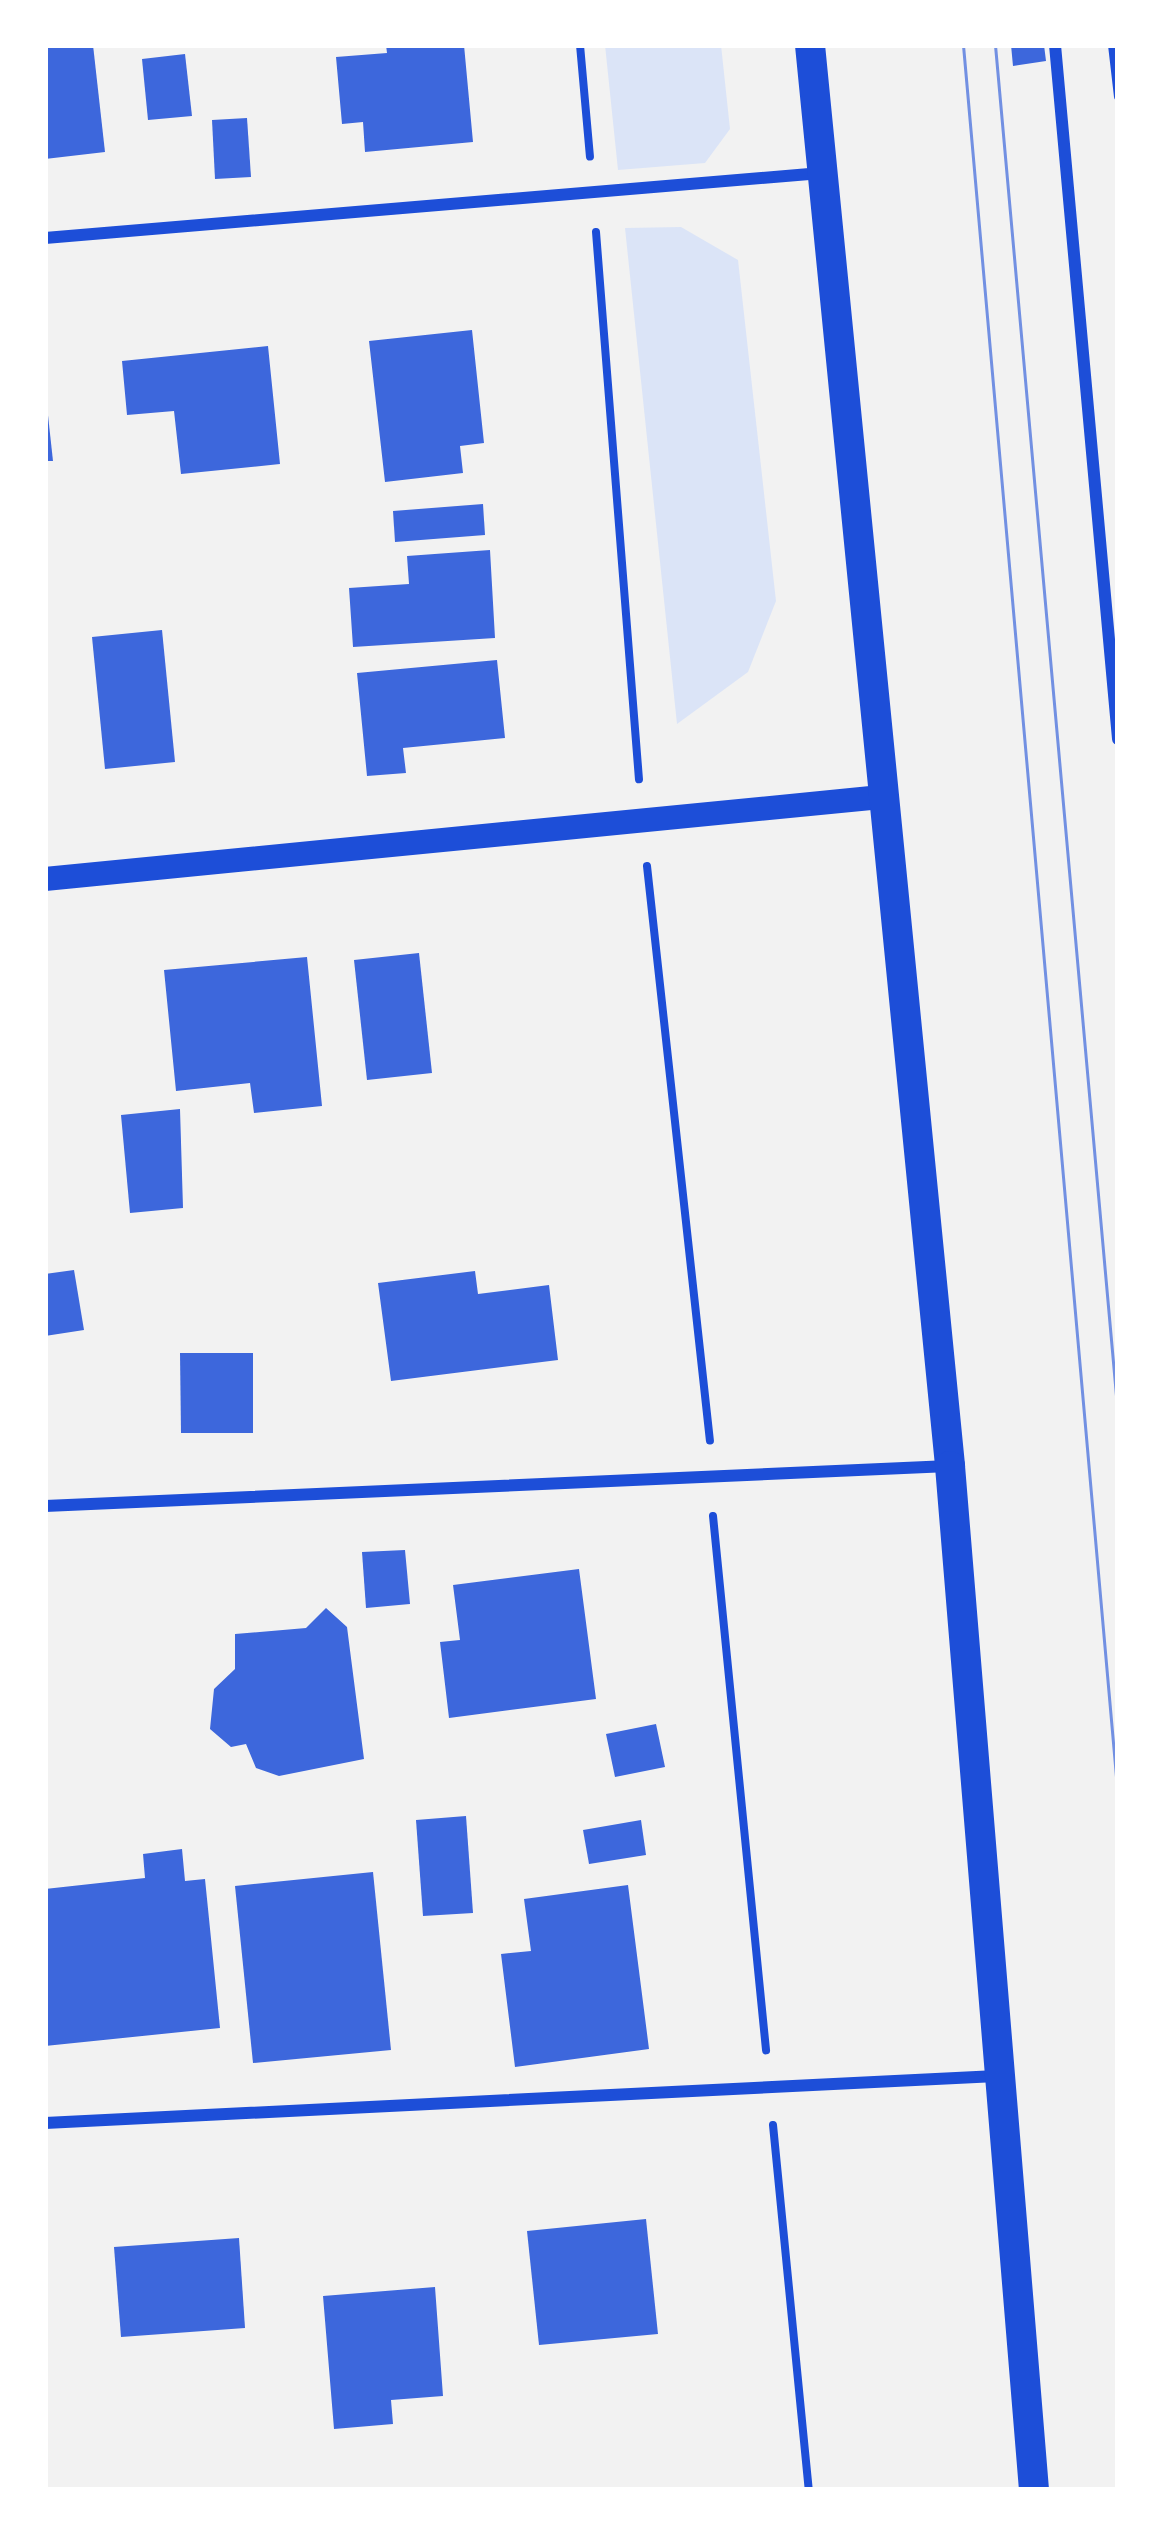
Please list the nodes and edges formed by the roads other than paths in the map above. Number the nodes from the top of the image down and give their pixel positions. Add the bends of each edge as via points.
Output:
1 (810, 45) edge
2 (1055, 45) edge
3 (825, 172) junction
4 (45, 238) edge
5 (1118, 739) edge
6 (881, 797) junction
7 (45, 879) edge
8 (950, 1466) junction
9 (45, 1506) edge
10 (997, 2075) junction
11 (45, 2123) edge
12 (1034, 2490) edge

1 - 3 main road
2 - 5 street
3 - 4 street
3 - 6 main road
6 - 7 main road
6 - 8 main road
8 - 9 street
8 - 10 main road
10 - 11 street
10 - 12 main road

